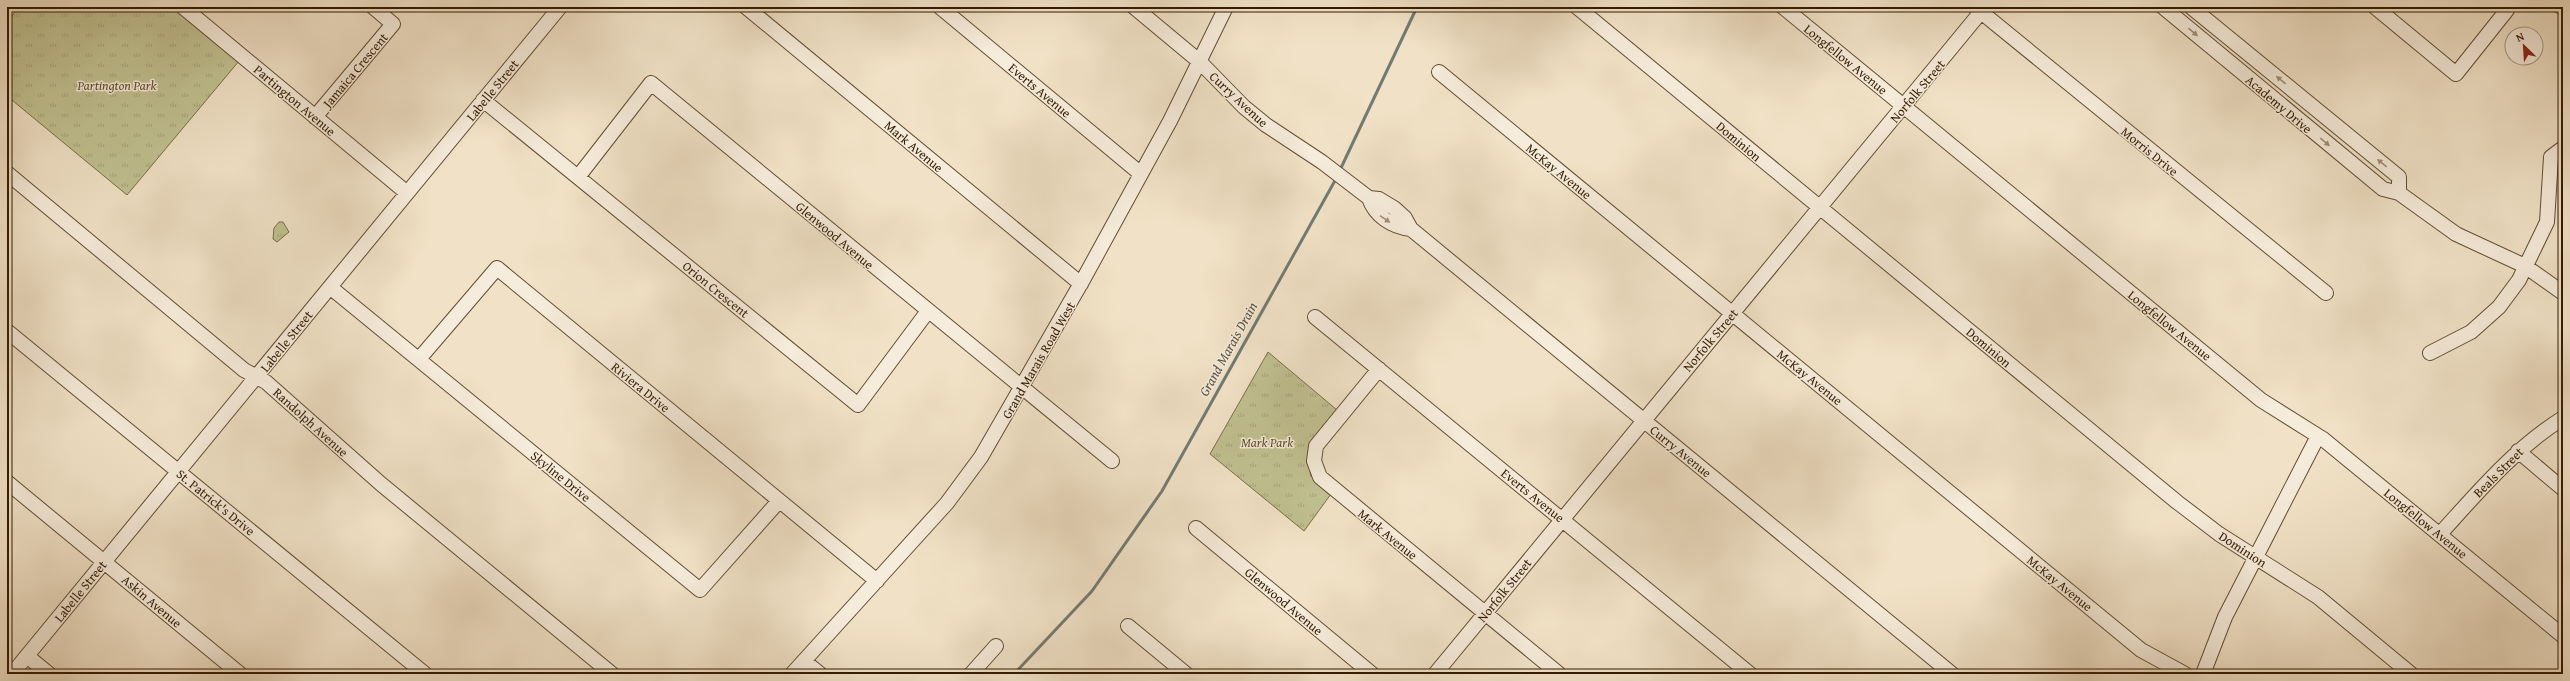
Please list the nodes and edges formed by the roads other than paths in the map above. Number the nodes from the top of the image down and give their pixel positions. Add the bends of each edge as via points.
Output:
1 (182, 7) edge
2 (373, 7) edge
3 (746, 7) edge
4 (940, 7) edge
5 (1134, 7) edge
6 (1226, 7) edge
7 (1577, 7) edge
8 (1783, 7) edge
9 (2163, 7) edge
10 (2191, 7) edge
11 (2376, 7) edge
12 (558, 8) edge
13 (1981, 9) edge
14 (2507, 10) dead end
15 (1200, 62) junction
16 (1439, 72) dead end
17 (484, 100) junction
18 (1904, 106) junction
19 (315, 117) junction
20 (2563, 148) edge
21 (7, 173) edge
22 (1141, 174) junction
23 (578, 177) junction
24 (407, 193) junction
25 (2400, 193) junction
26 (1820, 208) junction
27 (2525, 266) junction
28 (1081, 284) junction
29 (330, 287) junction
30 (2326, 293) dead end
31 (2563, 293) edge
32 (928, 312) junction
33 (1732, 314) junction
34 (1315, 317) dead end
35 (7, 331) edge
36 (2430, 353) dead end
37 (419, 359) junction
38 (1379, 369) junction
39 (257, 377) junction
40 (1022, 389) junction
41 (2563, 418) edge
42 (1644, 421) junction
43 (2318, 436) junction
44 (2518, 452) junction
45 (1112, 461) dead end
46 (178, 472) junction
47 (7, 482) edge
48 (2563, 489) edge
49 (779, 501) junction
50 (1562, 520) junction
51 (1196, 528) dead end
52 (2440, 534) junction
53 (2256, 558) junction
54 (104, 562) junction
55 (877, 581) junction
56 (1485, 613) junction
57 (1128, 626) dead end
58 (2563, 636) edge
59 (996, 646) dead end
60 (27, 656) junction
61 (798, 670) edge
62 (12, 674) edge
63 (49, 674) edge
64 (240, 674) edge
65 (425, 674) edge
66 (612, 674) edge
67 (820, 674) edge
68 (971, 674) edge
69 (1186, 674) edge
70 (1372, 674) edge
71 (1435, 674) edge
72 (1559, 674) edge
73 (1750, 674) edge
74 (1952, 674) edge
75 (2185, 674) edge
76 (2203, 674) edge
77 (2412, 674) edge

1 - 19 street, Partington Avenue
2 - 19 street, Jamaica Crescent via 393,24
3 - 28 street, Mark Avenue
4 - 22 street, Everts Avenue
5 - 15 street, Curry Avenue
6 - 15 street, Grand Marais Road West
7 - 26 street, Dominion
8 - 18 street, Longfellow Avenue
9 -> 25 street, Academy Drive via 2382,189
25 -> 10 street, Academy Drive via 2399,177
11 - 14 street via 2456,74
12 - 17 street, Labelle Street
13 - 18 street, Norfolk Street
13 - 30 street, Morris Drive
15 - 22 street, Grand Marais Road West
15 - 42 street, Curry Avenue via 1244,107 1363,194 1379,199 1394,208 1405,218 1411,229
16 - 33 street, McKay Avenue
17 - 23 street, Orion Crescent
17 - 24 street, Labelle Street
18 - 26 street, Norfolk Street
18 - 43 street, Longfellow Avenue via 2261,400
19 - 24 street, Partington Avenue
20 - 27 street via 2551,157 2547,222
21 - 39 street, Randolph Avenue via 244,370
22 - 28 street, Grand Marais Road West
23 - 32 street, Orion Crescent via 858,405
23 - 32 street, Glenwood Avenue via 651,83
24 - 29 street, Labelle Street
25 - 27 street, Academy Drive via 2456,234
26 - 33 street, Norfolk Street
26 - 53 street, Dominion via 2176,502
27 - 31 street, Academy Drive
27 - 36 street via 2519,280 2499,307 2472,332
28 - 40 street, Grand Marais Road West
29 - 37 street, Skyline Drive
29 - 39 street, Labelle Street
32 - 40 street, Glenwood Avenue
33 - 42 street, Norfolk Street
33 - 75 street, McKay Avenue via 2141,650
34 - 38 street, Everts Avenue
35 - 46 street, St. Patrick's Drive
37 - 49 street, Skyline Drive via 700,590
37 - 49 street, Riviera Drive via 497,268
38 - 50 street, Everts Avenue
38 - 56 street, Mark Avenue via 1316,446 1314,461 1320,477
39 - 46 street, Labelle Street
39 - 66 street, Randolph Avenue via 266,382 381,484
40 - 45 street, Glenwood Avenue
40 - 55 street, Grand Marais Road West via 965,480
41 - 44 street, Beals Street via 2537,435
42 - 50 street, Norfolk Street
42 - 74 street, Curry Avenue
43 - 52 street, Longfellow Avenue
43 - 53 street
44 - 48 street
44 - 52 street, Beals Street
46 - 54 street, Labelle Street
46 - 65 street, St. Patrick's Drive
47 - 54 street, Askin Avenue
49 - 55 street, Riviera Drive
50 - 56 street, Norfolk Street
50 - 73 street, Everts Avenue
51 - 70 street, Glenwood Avenue
52 - 58 street, Longfellow Avenue
53 - 76 street via 2225,617
53 - 77 street, Dominion via 2318,597
54 - 60 street, Labelle Street
54 - 64 street, Askin Avenue
55 - 61 street, Grand Marais Road West
56 - 71 street, Norfolk Street
56 - 72 street, Mark Avenue
57 - 69 street
59 - 68 street
60 - 62 street, Labelle Street
60 - 63 street
61 - 67 street

